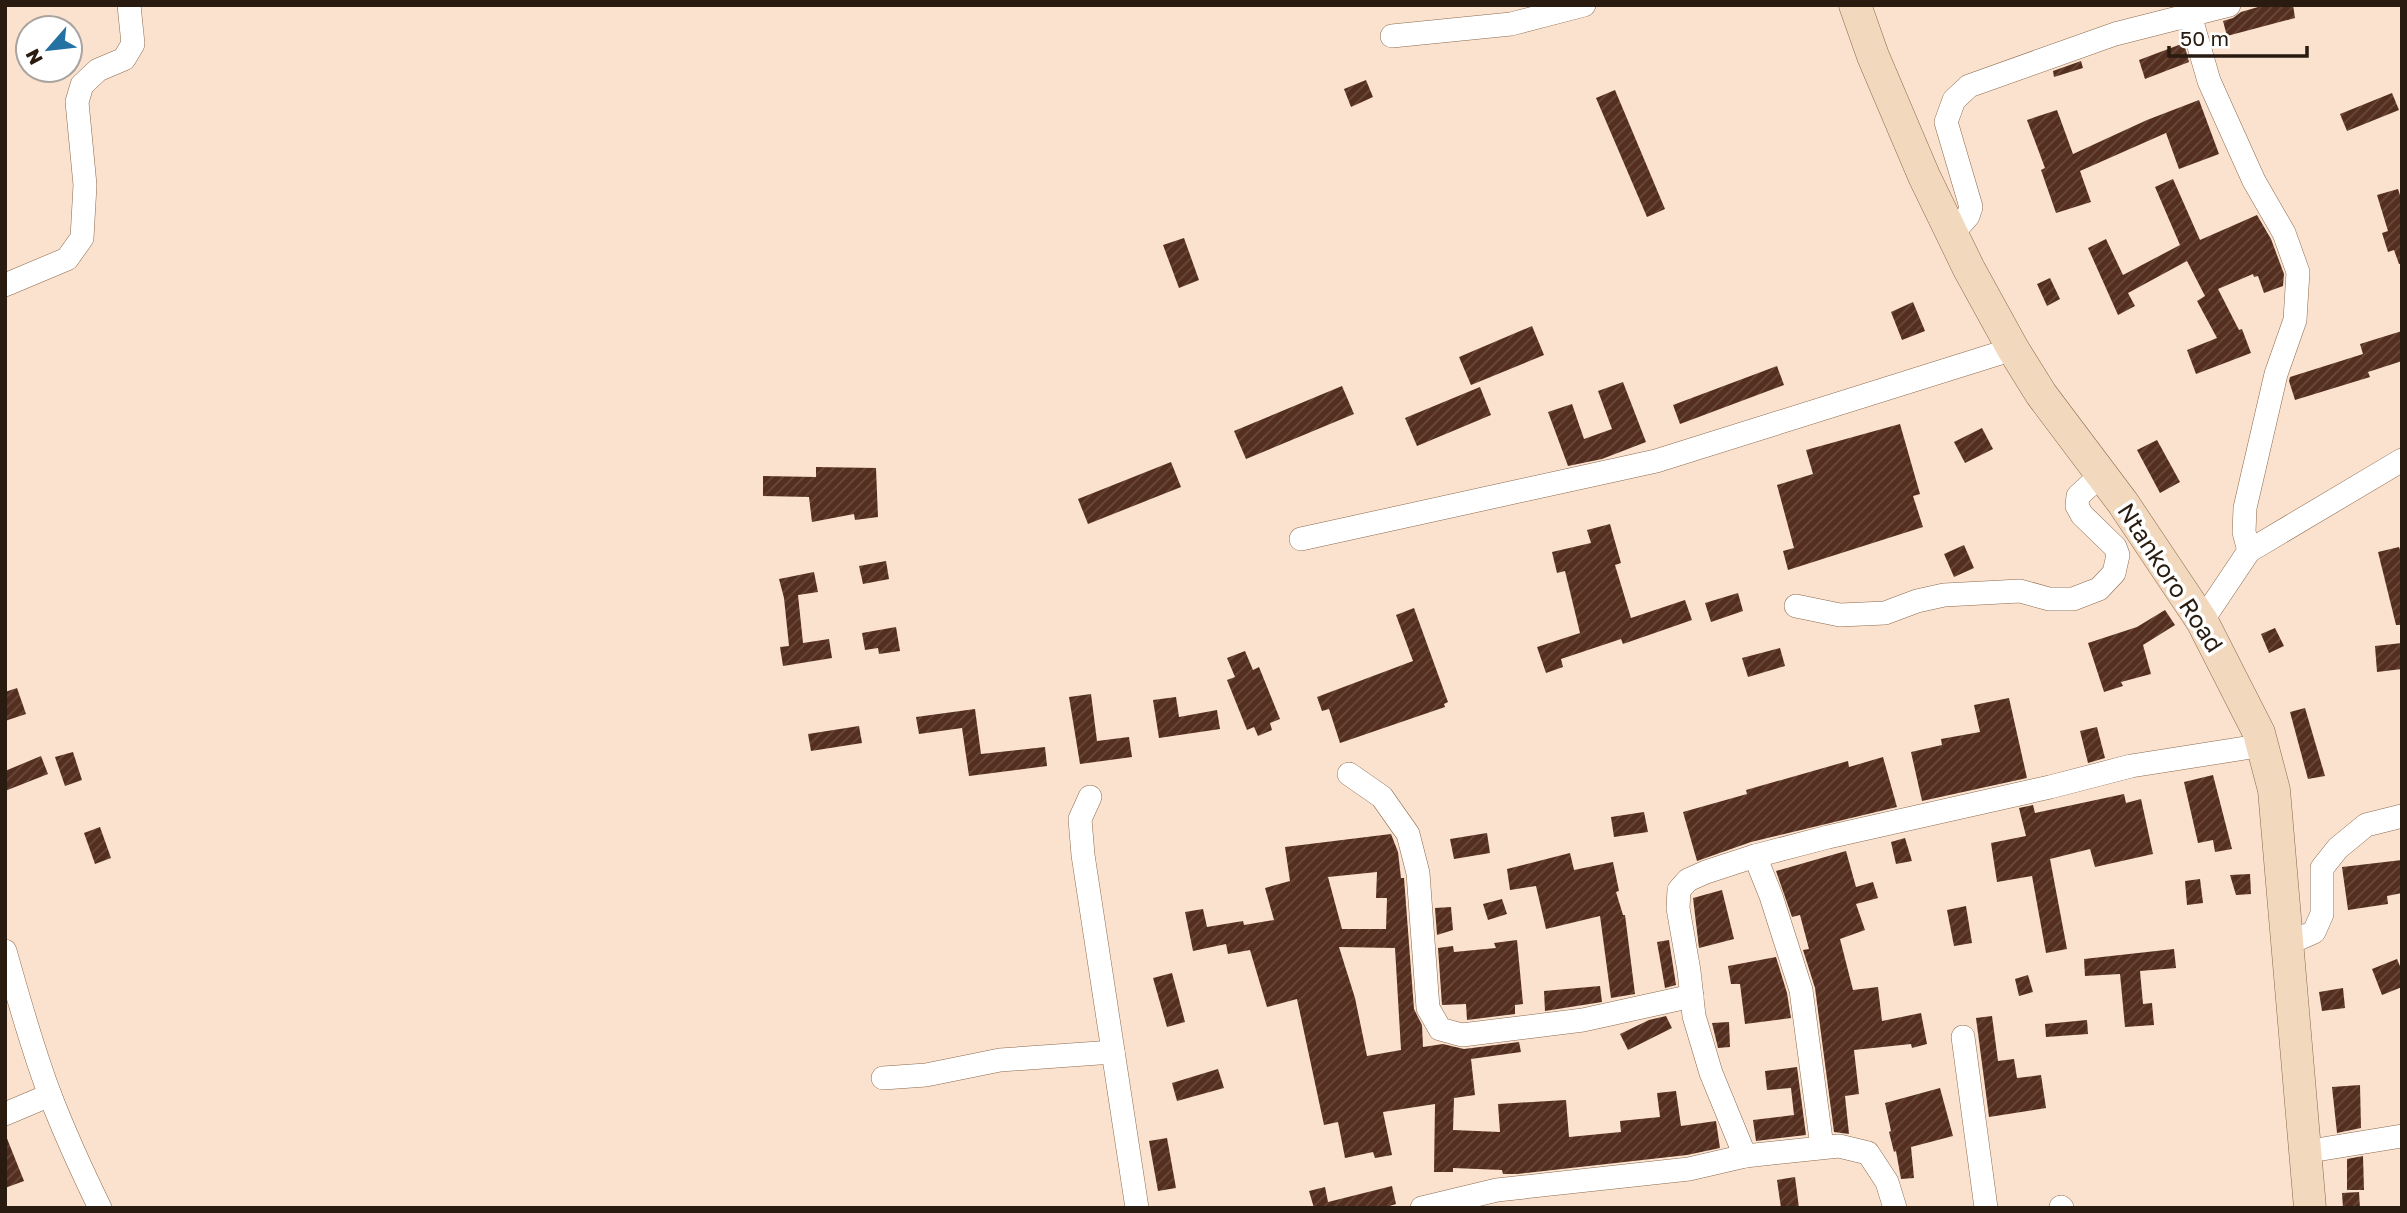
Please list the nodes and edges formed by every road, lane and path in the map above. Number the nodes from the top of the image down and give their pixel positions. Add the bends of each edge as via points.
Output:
1 (129, 5) edge
2 (1584, 5) edge
3 (1855, 5) edge
4 (2229, 5) edge
5 (2190, 15) junction
6 (1392, 36) dead end
7 (1952, 234) junction
8 (5, 285) edge
9 (2013, 349) junction
10 (2402, 460) edge
11 (2101, 475) junction
12 (1301, 539) dead end
13 (2249, 551) junction
14 (1796, 606) dead end
15 (2202, 621) junction
16 (2264, 745) junction
17 (1349, 774) dead end
18 (1090, 797) dead end
19 (2402, 816) edge
20 (1755, 856) junction
21 (2287, 944) junction
22 (5, 953) edge
23 (1692, 996) junction
24 (1963, 1037) dead end
25 (1113, 1052) junction
26 (883, 1078) dead end
27 (50, 1095) junction
28 (5, 1114) edge
29 (2402, 1136) edge
30 (1822, 1147) junction
31 (2304, 1152) junction
32 (1745, 1156) junction
33 (100, 1208) edge
34 (1137, 1208) edge
35 (1422, 1208) edge
36 (1895, 1208) edge
37 (1986, 1208) edge
38 (2310, 1208) edge

1 - 8 street via 133,44 124,59 98,70 82,85 77,102 85,185 82,238 67,259
2 - 6 street via 1511,24
3 - 7 main road, Ntankoro Road
4 - 5 street
5 - 7 street via 2115,34 1969,86 1954,100 1946,122 1971,207
5 - 13 street via 2209,81 2254,181 2284,233 2298,272 2295,320 2276,374 2245,508
7 - 9 main road, Ntankoro Road
9 - 11 main road, Ntankoro Road
9 - 12 street via 1656,461
10 - 13 street
11 - 14 street via 2078,496 2077,506 2118,555 2114,573 2099,589 2073,599 2020,591 1944,595 1885,613 1840,615
11 - 15 main road, Ntankoro Road
13 - 15 street
15 - 16 main road, Ntankoro Road
16 - 20 street via 2131,765
16 - 21 main road, Ntankoro Road via 2274,790
17 - 23 street via 1382,797 1408,834 1418,873 1428,1008 1440,1029 1462,1035 1583,1020
18 - 25 street via 1080,819 1083,855
19 - 21 street via 2366,825 2338,848 2322,868 2322,914 2314,932
20 - 23 street via 1688,880 1679,890
20 - 30 street via 1801,990
21 - 31 main road, Ntankoro Road
22 - 27 street
23 - 32 street via 1701,1046
24 - 37 street
25 - 26 street via 1000,1060 926,1075
25 - 34 street
27 - 28 street
27 - 33 street
29 - 31 street
30 - 32 street
30 - 36 street via 1868,1153 1887,1182
31 - 38 main road, Ntankoro Road
32 - 35 street via 1689,1169 1497,1189

